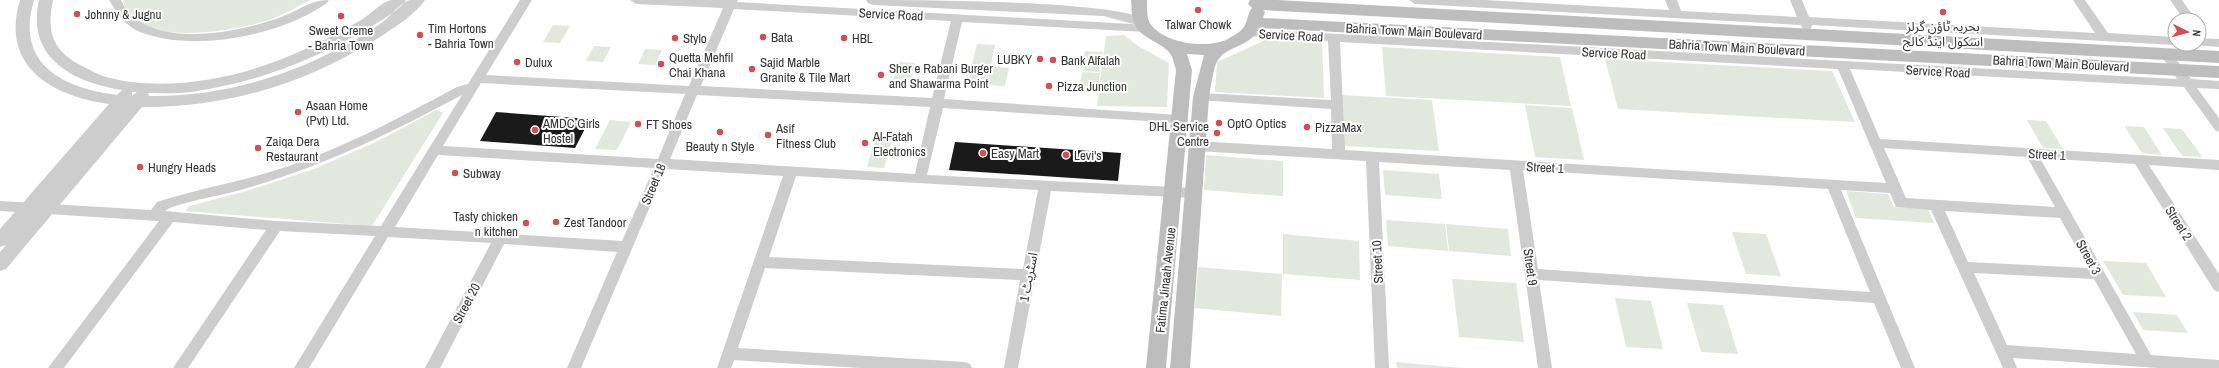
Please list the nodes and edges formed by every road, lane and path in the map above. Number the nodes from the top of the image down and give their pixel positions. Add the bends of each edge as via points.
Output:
1 (27, 0) edge
2 (46, 0) edge
3 (115, 0) edge
4 (323, 0) edge
5 (399, 0) edge
6 (418, 0) edge
7 (526, 0) edge
8 (636, 0) edge
9 (873, 0) edge
10 (1139, 0) edge
11 (1415, 0) edge
12 (1671, 0) edge
13 (1796, 0) edge
14 (2080, 0) edge
15 (2176, 0) edge
16 (731, 2) edge
17 (1255, 2) edge
18 (2184, 12) edge
19 (1676, 13) junction
20 (957, 18) junction
21 (1143, 25) junction
22 (1807, 27) junction
23 (1252, 28) junction
24 (1334, 37) junction
25 (2104, 37) junction
26 (2167, 41) edge
27 (2207, 42) edge
28 (2219, 43) edge
29 (1172, 46) junction
30 (1222, 48) junction
31 (2166, 54) junction
32 (2219, 57) edge
33 (1833, 61) junction
34 (2177, 70) junction
35 (2219, 72) edge
36 (474, 83) junction
37 (2188, 84) junction
38 (2219, 85) edge
39 (132, 86) junction
40 (150, 87) junction
41 (693, 91) junction
42 (1201, 97) junction
43 (120, 101) junction
44 (138, 102) junction
45 (936, 103) junction
46 (1337, 105) junction
47 (1179, 119) junction
48 (2219, 127) edge
49 (1875, 143) junction
50 (1197, 146) junction
51 (434, 150) junction
52 (2031, 153) junction
53 (1339, 155) junction
54 (1372, 157) junction
55 (2139, 160) junction
56 (662, 164) junction
57 (1516, 165) junction
58 (2219, 165) edge
59 (791, 171) junction
60 (920, 179) junction
61 (1833, 185) junction
62 (1045, 186) junction
63 (1894, 188) junction
64 (1173, 193) junction
65 (1194, 193) junction
66 (0, 206) edge
67 (1936, 206) junction
68 (27, 208) junction
69 (46, 210) junction
70 (2064, 213) junction
71 (154, 216) junction
72 (169, 218) junction
73 (276, 226) junction
74 (383, 231) junction
75 (500, 239) junction
76 (0, 240) edge
77 (626, 247) junction
78 (760, 262) junction
79 (0, 264) edge
80 (1964, 267) junction
81 (1532, 274) junction
82 (2098, 274) junction
83 (1028, 275) junction
84 (2219, 286) edge
85 (1880, 298) junction
86 (2002, 351) junction
87 (729, 354) junction
88 (2147, 361) junction
89 (2219, 366) edge
90 (55, 368) edge
91 (180, 368) edge
92 (301, 368) edge
93 (432, 368) edge
94 (574, 368) edge
95 (724, 368) edge
96 (965, 368) edge
97 (1011, 368) edge
98 (1156, 368) edge
99 (1180, 368) edge
100 (1382, 368) edge
101 (1545, 368) edge
102 (1908, 368) edge
103 (2010, 368) edge

1 - 43 street via 22,18 22,37 27,54 39,69 66,87 91,96
2 - 39 street via 42,16 44,34 57,56 72,69 88,76
3 - 4 street via 124,16 140,27 168,36 197,38 216,37 266,27 292,17
5 - 40 street via 341,39 280,66 214,83
6 - 44 street via 362,42 286,77 202,98
7 - 36 street
8 - 16 street, Service Road
9 - 21 street via 1107,12 1127,16
10 - 21 main road via 1139,14
11 - 19 street
12 - 19 street
13 - 22 street
14 - 25 street
15 - 18 street
16 - 20 street, Service Road
16 - 41 street, Street 18
17 - 22 main road, Bahria Town Main Boulevard
17 - 23 main road via 1258,13
19 - 22 street
20 - 21 street, Service Road
20 - 45 street
21 - 29 main road via 1161,41
22 - 25 street
22 - 31 main road, Bahria Town Main Boulevard
23 - 24 street, Service Road
23 - 30 main road via 1237,42
23 - 33 main road, Bahria Town Main Boulevard
24 - 33 street, Service Road
24 - 46 street
25 - 26 street
27 - 28 street
29 - 30 main road via 1196,50
29 - 47 main road, Fatima Jinaah Avenue via 1184,63
30 - 42 main road, Fatima Jinaah Avenue via 1210,58
31 - 32 main road, Bahria Town Main Boulevard
31 - 34 street
33 - 34 main road, Bahria Town Main Boulevard
33 - 37 street, Service Road
33 - 49 street
34 - 35 main road, Bahria Town Main Boulevard
34 - 37 street
36 - 41 street
36 - 51 street
36 - 71 street via 377,135 327,157 252,183 162,206
37 - 38 street, Service Road
37 - 48 street
39 - 40 street
39 - 43 street
40 - 44 street
41 - 45 street
41 - 56 street, Street 18
42 - 46 street
42 - 50 main road, Fatima Jinaah Avenue
43 - 44 street
43 - 68 street
44 - 69 street
45 - 47 street
45 - 60 street
46 - 53 street
47 - 64 main road, Fatima Jinaah Avenue
49 - 52 street, Street 1
49 - 63 street
50 - 53 street, Street 1
50 - 65 main road, Fatima Jinaah Avenue
51 - 56 street
51 - 74 street
52 - 55 street, Street 1
52 - 70 street, Street 3
53 - 54 street, Street 1
54 - 57 street, Street 1
54 - 100 street, Street 10
55 - 58 street, Street 1
55 - 84 street, Street 2
56 - 59 street
56 - 77 street, Street 18
57 - 61 street, Street 1
57 - 81 street, Street 9
59 - 60 street
59 - 78 street
60 - 62 street
61 - 63 street, Street 1
61 - 85 street
62 - 64 street
62 - 83 street, اسٹریٹ 1
63 - 67 street via 1901,203
64 - 65 street
64 - 98 main road, Fatima Jinaah Avenue
65 - 99 main road, Fatima Jinaah Avenue
66 - 68 street
67 - 70 street
67 - 80 street
68 - 69 street
68 - 76 street
69 - 71 street
69 - 79 street
70 - 82 street, Street 3
71 - 72 street
72 - 73 street
72 - 90 street
73 - 74 street
73 - 91 street
74 - 75 street
74 - 92 street
75 - 77 street
75 - 93 street, Street 20
77 - 94 street, Street 18
78 - 83 street
78 - 87 street
80 - 82 street
80 - 86 street
81 - 85 street
81 - 101 street, Street 9
82 - 88 street, Street 3
83 - 97 street, اسٹریٹ 1
85 - 102 street
86 - 88 street
86 - 103 street
87 - 95 street
87 - 96 street
88 - 89 street

